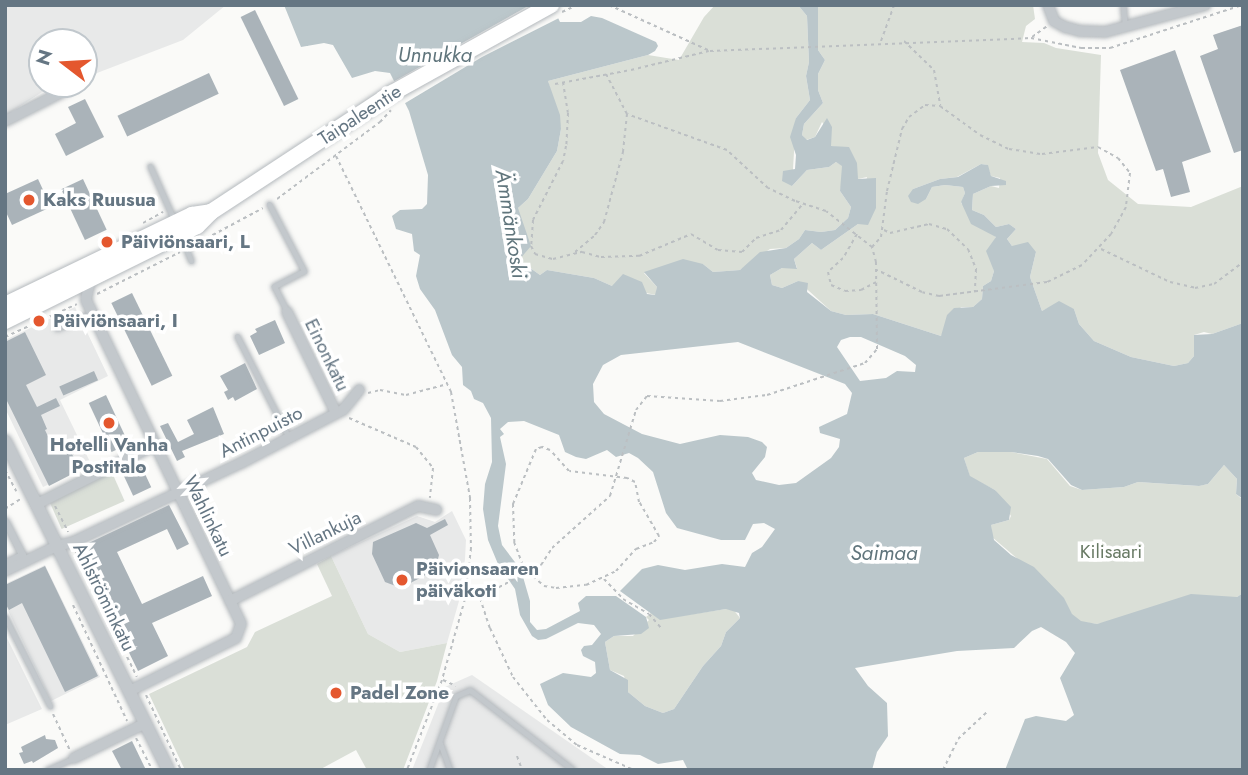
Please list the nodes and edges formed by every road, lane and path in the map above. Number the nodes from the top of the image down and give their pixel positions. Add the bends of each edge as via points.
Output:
1 (551, 5) edge
2 (578, 5) edge
3 (609, 5) edge
4 (894, 5) edge
5 (1048, 5) edge
6 (1123, 5) edge
7 (1205, 5) edge
8 (569, 9) dead end
9 (1054, 21) junction
10 (1125, 28) junction
11 (904, 41) junction
12 (881, 43) junction
13 (710, 51) junction
14 (606, 74) junction
15 (563, 82) junction
16 (555, 84) dead end
17 (50, 98) edge
18 (395, 98) junction
19 (940, 106) junction
20 (627, 114) junction
21 (5, 121) edge
22 (336, 155) junction
23 (150, 166) dead end
24 (269, 204) junction
25 (803, 205) junction
26 (882, 229) junction
27 (857, 234) junction
28 (180, 235) junction
29 (872, 247) junction
30 (1100, 249) junction
31 (573, 254) junction
32 (191, 261) dead end
33 (1243, 262) edge
34 (876, 270) junction
35 (90, 281) junction
36 (877, 282) junction
37 (975, 292) junction
38 (63, 294) junction
39 (86, 300) junction
40 (5, 305) edge
41 (287, 312) joint
42 (92, 313) junction
43 (5, 321) edge
44 (57, 328) dead end
45 (237, 336) dead end
46 (5, 337) edge
47 (448, 384) junction
48 (357, 394) joint
49 (336, 413) junction
50 (289, 438) junction
51 (5, 441) edge
52 (155, 445) junction
53 (5, 470) edge
54 (617, 477) junction
55 (177, 492) junction
56 (53, 501) dead end
57 (37, 504) junction
58 (433, 508) joint
59 (5, 509) edge
60 (5, 521) edge
61 (73, 542) junction
62 (57, 546) junction
63 (5, 563) edge
64 (5, 570) edge
65 (526, 573) junction
66 (603, 578) junction
67 (480, 597) junction
68 (465, 599) junction
69 (230, 601) junction
70 (71, 602) dead end
71 (5, 617) edge
72 (662, 629) dead end
73 (442, 680) junction
74 (135, 688) junction
75 (459, 693) junction
76 (50, 706) joint
77 (988, 711) dead end
78 (146, 723) junction
79 (130, 727) dead end
80 (134, 735) dead end
81 (439, 743) junction
82 (517, 756) dead end
83 (74, 758) junction
84 (47, 770) edge
85 (152, 770) edge
86 (167, 770) edge
87 (181, 770) edge
88 (407, 770) edge
89 (429, 770) edge
90 (450, 770) edge
91 (522, 770) edge
92 (573, 770) edge
93 (634, 770) edge
94 (943, 770) edge

1 - 18 highway, Taipaleentie via 506,27
2 - 8 path
3 - 13 path
4 - 12 path
5 - 9 street
6 - 10 lane
7 - 10 street
9 - 10 street via 1080,31
9 - 11 path via 1031,38
11 - 12 path
11 - 19 path via 934,70
12 - 13 path
13 - 14 path
14 - 15 path
14 - 20 path
15 - 16 path
15 - 31 path via 568,113 565,155 533,220 531,246 535,254 550,258
17 - 21 street
18 - 22 path via 380,122
18 - 28 highway, Taipaleentie
19 - 26 path via 923,106 905,124
19 - 30 path via 980,135 1015,151 1045,154 1092,146 1120,159 1130,173 1128,199 1120,222
20 - 25 path via 729,151 763,184
20 - 31 path via 623,152 605,219
22 - 24 path
22 - 47 path
23 - 28 lane
24 - 28 path
24 - 41 lane via 304,271 274,286
25 - 27 path via 824,210
25 - 31 path via 781,230 756,238 742,252 718,250 691,234 639,256
26 - 29 path via 880,240
26 - 37 path via 890,233 929,224 947,229 968,249 976,269
27 - 29 path
27 - 36 path via 828,272 831,285 845,291 861,290
28 - 32 lane
28 - 35 highway, Taipaleentie
28 - 39 path
28 - 40 highway, Taipaleentie
29 - 34 path
30 - 33 path via 1195,288 1214,284
30 - 37 path via 1080,267 1047,282
34 - 36 path
34 - 37 path via 930,295
35 - 38 highway, Taipaleentie
35 - 39 street
36 - 54 path via 877,349 865,363 767,396 720,401 647,396 636,410
38 - 39 street
38 - 43 highway, Taipaleentie
39 - 42 street, Wahlinkatu
39 - 46 path
41 - 49 street, Einonkatu
42 - 44 lane
42 - 52 street, Wahlinkatu
45 - 50 lane
47 - 48 path via 406,396 380,390
47 - 68 path via 470,498
48 - 49 street, Antinpuisto
49 - 50 street, Antinpuisto
49 - 58 path via 416,447 433,468
50 - 55 street, Antinpuisto
51 - 57 street, Ahlströminkatu
52 - 55 street, Wahlinkatu
52 - 57 street
53 - 59 path via 22,498
54 - 65 path via 603,504 552,548 541,565
54 - 65 path via 569,471 550,450 536,449 513,504 515,545
54 - 66 path via 635,482 639,502 659,536
55 - 61 street, Antinpuisto
55 - 69 street, Wahlinkatu
56 - 61 path
57 - 62 street, Ahlströminkatu
58 - 69 street, Villankuja via 418,506
60 - 63 street via 22,555
61 - 62 street, Antinpuisto
61 - 74 path
62 - 64 street, Antinpuisto
62 - 74 street, Ahlströminkatu
65 - 66 path via 550,588 582,586
65 - 67 path
66 - 72 path
67 - 68 path
67 - 93 path via 489,628 513,677 547,720 577,745
68 - 73 path
69 - 74 street, Wahlinkatu via 241,624 236,638
70 - 79 path
71 - 76 lane
73 - 75 path via 455,684
73 - 88 path
74 - 78 street, Ahlströminkatu
74 - 87 path
75 - 81 lane
75 - 92 lane via 475,692
76 - 83 path
77 - 94 path via 958,739
78 - 83 street
78 - 86 street, Ahlströminkatu
80 - 85 path
81 - 89 lane
81 - 90 lane
82 - 91 path
83 - 84 lane

